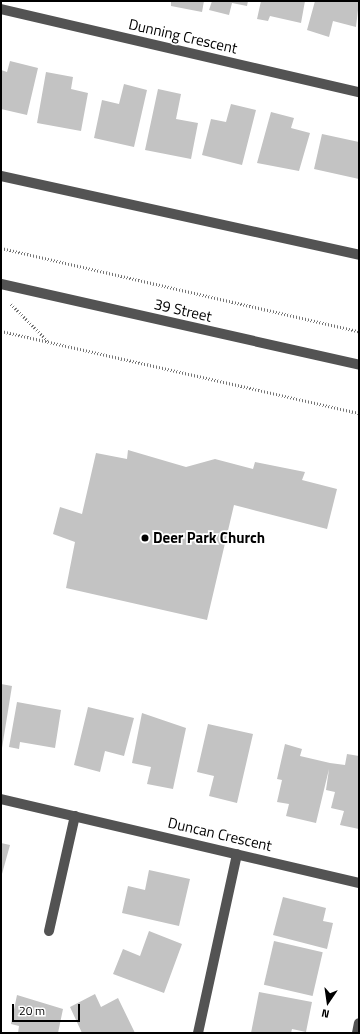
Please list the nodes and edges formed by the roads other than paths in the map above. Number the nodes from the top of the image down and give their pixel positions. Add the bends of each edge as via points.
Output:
1 (1, 9) edge
2 (359, 92) edge
3 (1, 176) edge
4 (359, 255) edge
5 (1, 284) edge
6 (359, 365) edge
7 (1, 799) edge
8 (75, 816) junction
9 (237, 854) junction
10 (359, 883) edge
11 (48, 931) dead end
12 (359, 1023) edge
13 (198, 1033) edge
14 (357, 1033) edge

1 - 2 street, Dunning Crescent
3 - 4 street
5 - 6 street, 39 Street
7 - 8 street, Duncan Crescent
8 - 9 street, Duncan Crescent
8 - 11 street
9 - 10 street, Duncan Crescent
9 - 13 street
12 - 14 street

